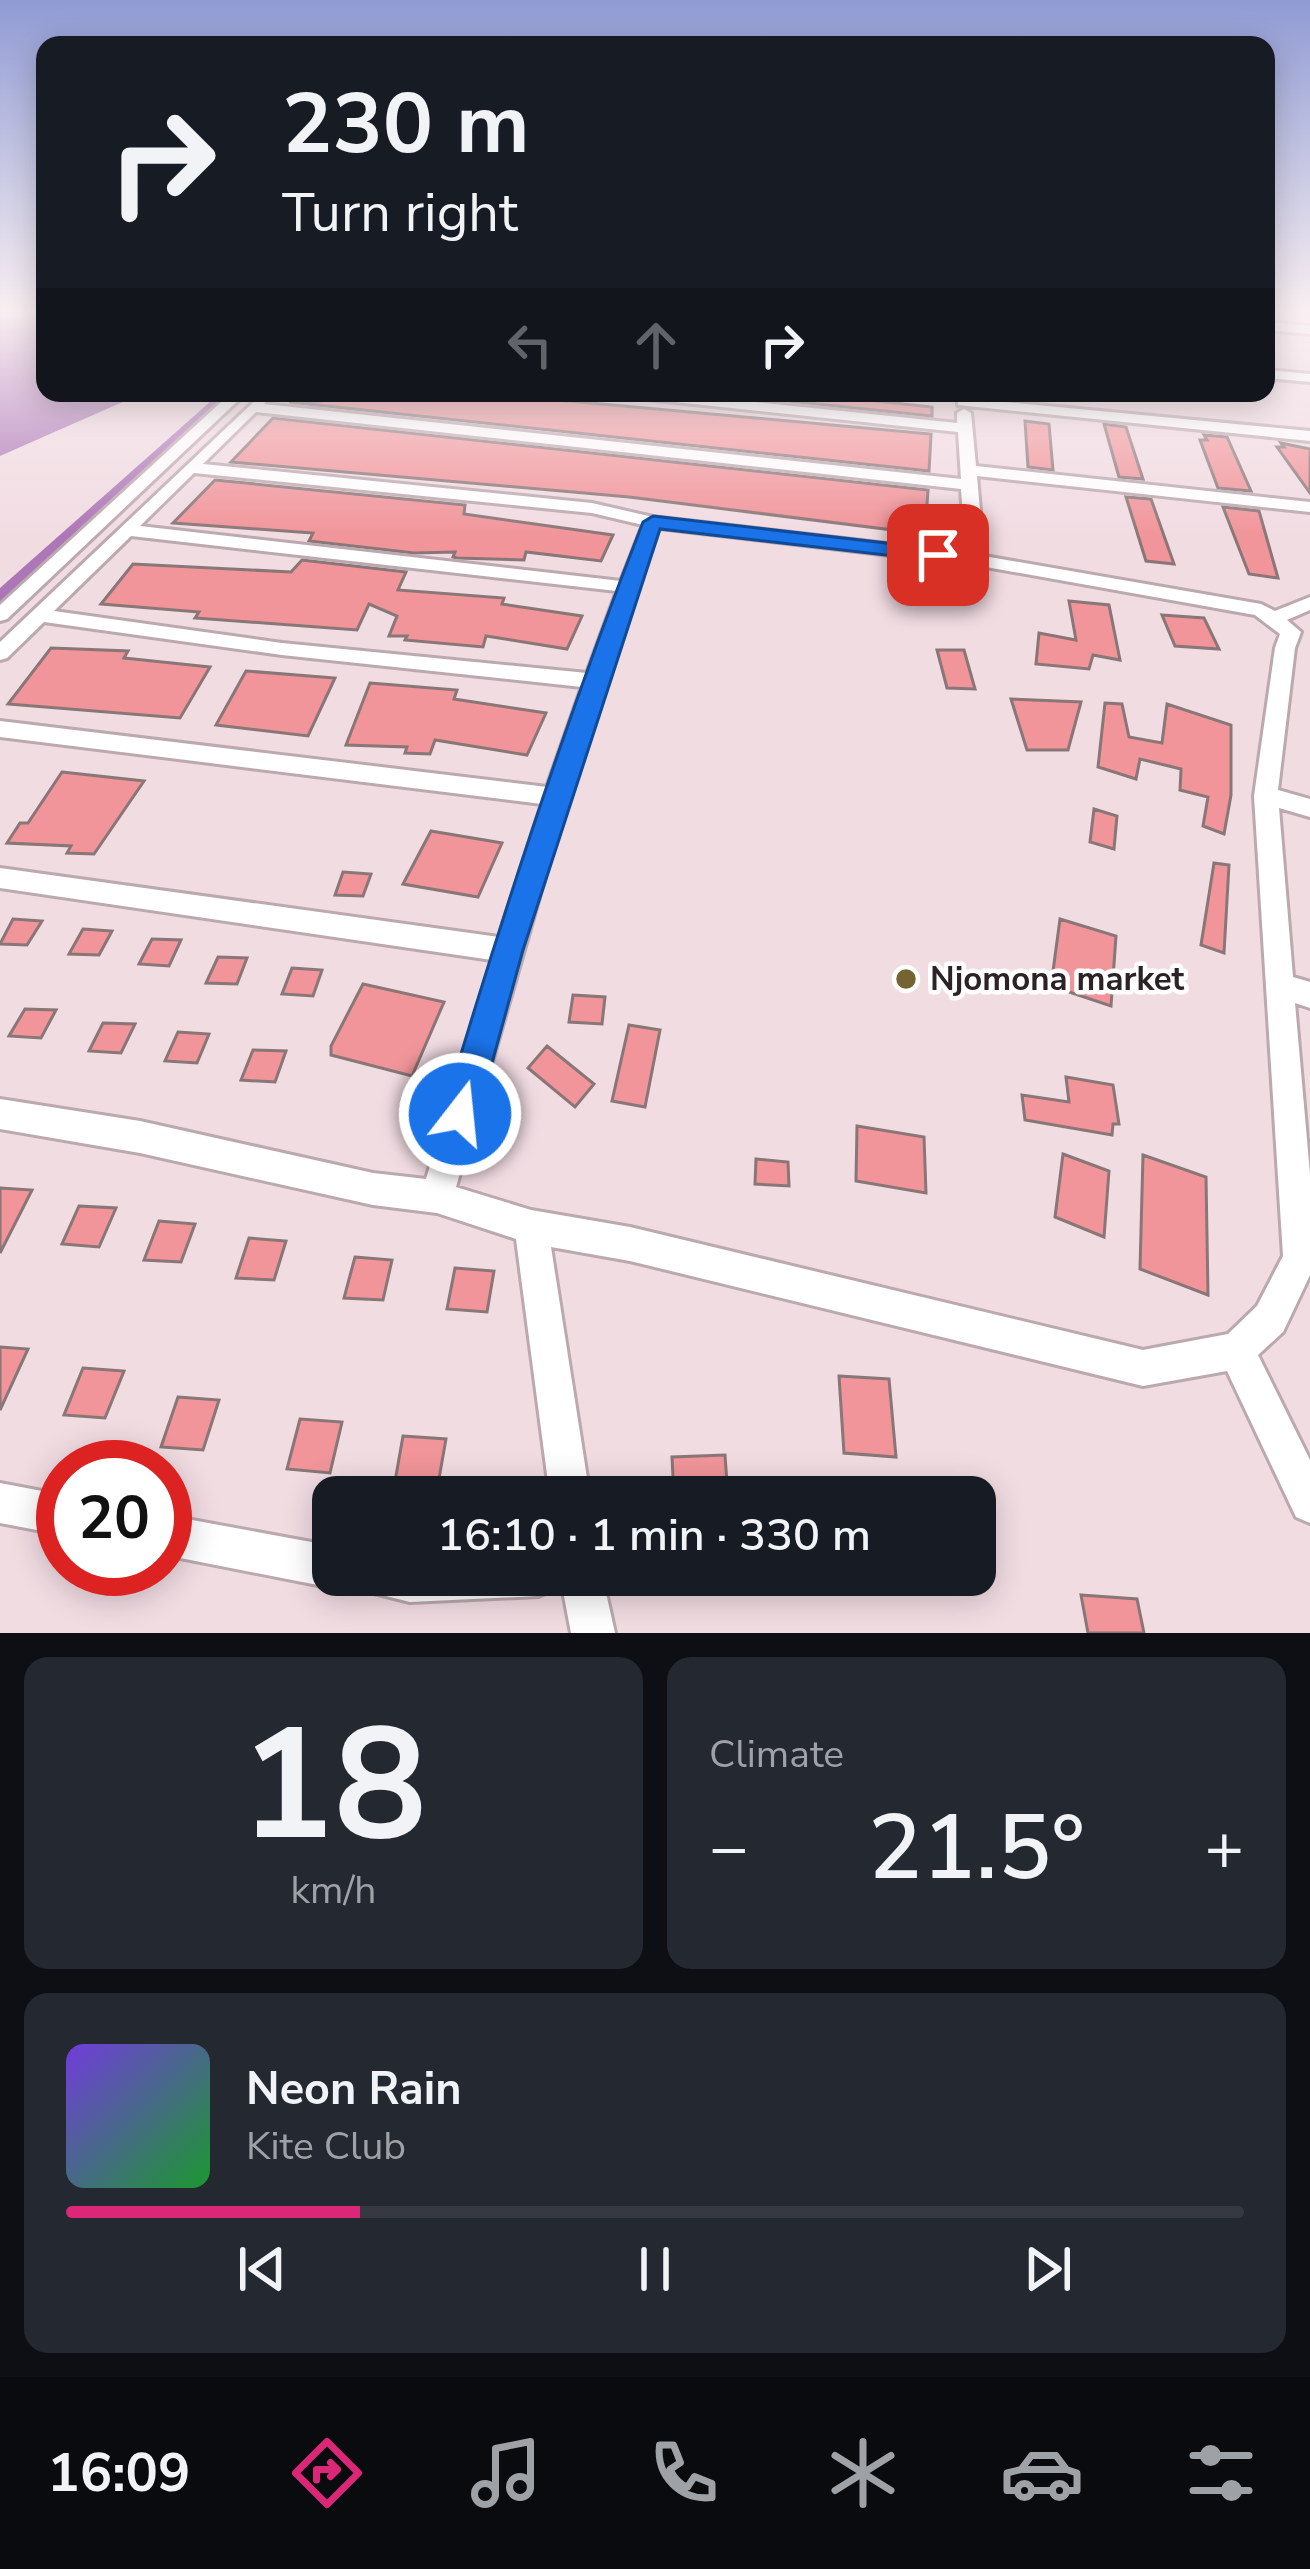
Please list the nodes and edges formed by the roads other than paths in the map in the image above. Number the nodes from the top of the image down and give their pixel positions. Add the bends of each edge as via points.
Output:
1 (248, 402) edge
2 (249, 402) edge
3 (289, 402) edge
4 (715, 402) edge
5 (962, 402) edge
6 (1007, 402) edge
7 (965, 428) junction
8 (1310, 436) edge
9 (190, 468) junction
10 (969, 477) junction
11 (1310, 507) edge
12 (653, 522) junction
13 (126, 530) junction
14 (975, 560) junction
15 (627, 587) junction
16 (1310, 603) edge
17 (0, 615) edge
18 (39, 615) junction
19 (1273, 619) junction
20 (0, 653) edge
21 (1297, 671) edge
22 (595, 681) junction
23 (0, 729) edge
24 (1266, 796) junction
25 (559, 797) junction
26 (1310, 808) edge
27 (0, 878) edge
28 (507, 950) junction
29 (1295, 991) edge
30 (0, 1114) edge
31 (437, 1197) junction
32 (531, 1227) junction
33 (1305, 1260) edge
34 (1237, 1351) junction
35 (567, 1476) edge
36 (0, 1503) edge
37 (1310, 1504) edge
38 (36, 1510) edge
39 (192, 1540) edge
40 (312, 1563) edge
41 (585, 1596) edge
42 (592, 1633) edge

1 - 17 lane
2 - 9 lane
3 - 10 lane
4 - 7 lane
5 - 7 lane
6 - 8 lane
7 - 10 lane
9 - 12 lane via 592,508
9 - 13 lane
10 - 11 lane
10 - 14 lane
12 - 14 lane
12 - 15 lane
13 - 15 lane
13 - 18 lane
14 - 19 lane via 1206,598
15 - 22 lane
16 - 19 lane
18 - 20 lane
18 - 22 lane
19 - 21 lane via 1291,632
21 - 24 lane
22 - 25 lane
23 - 25 lane
24 - 26 lane
24 - 29 lane
25 - 28 lane
27 - 28 lane
28 - 31 lane
29 - 33 lane
30 - 31 lane
31 - 32 lane
32 - 34 lane via 1143,1368
32 - 35 lane
33 - 34 lane via 1270,1319
34 - 37 lane
36 - 38 lane
39 - 40 lane
41 - 42 lane

